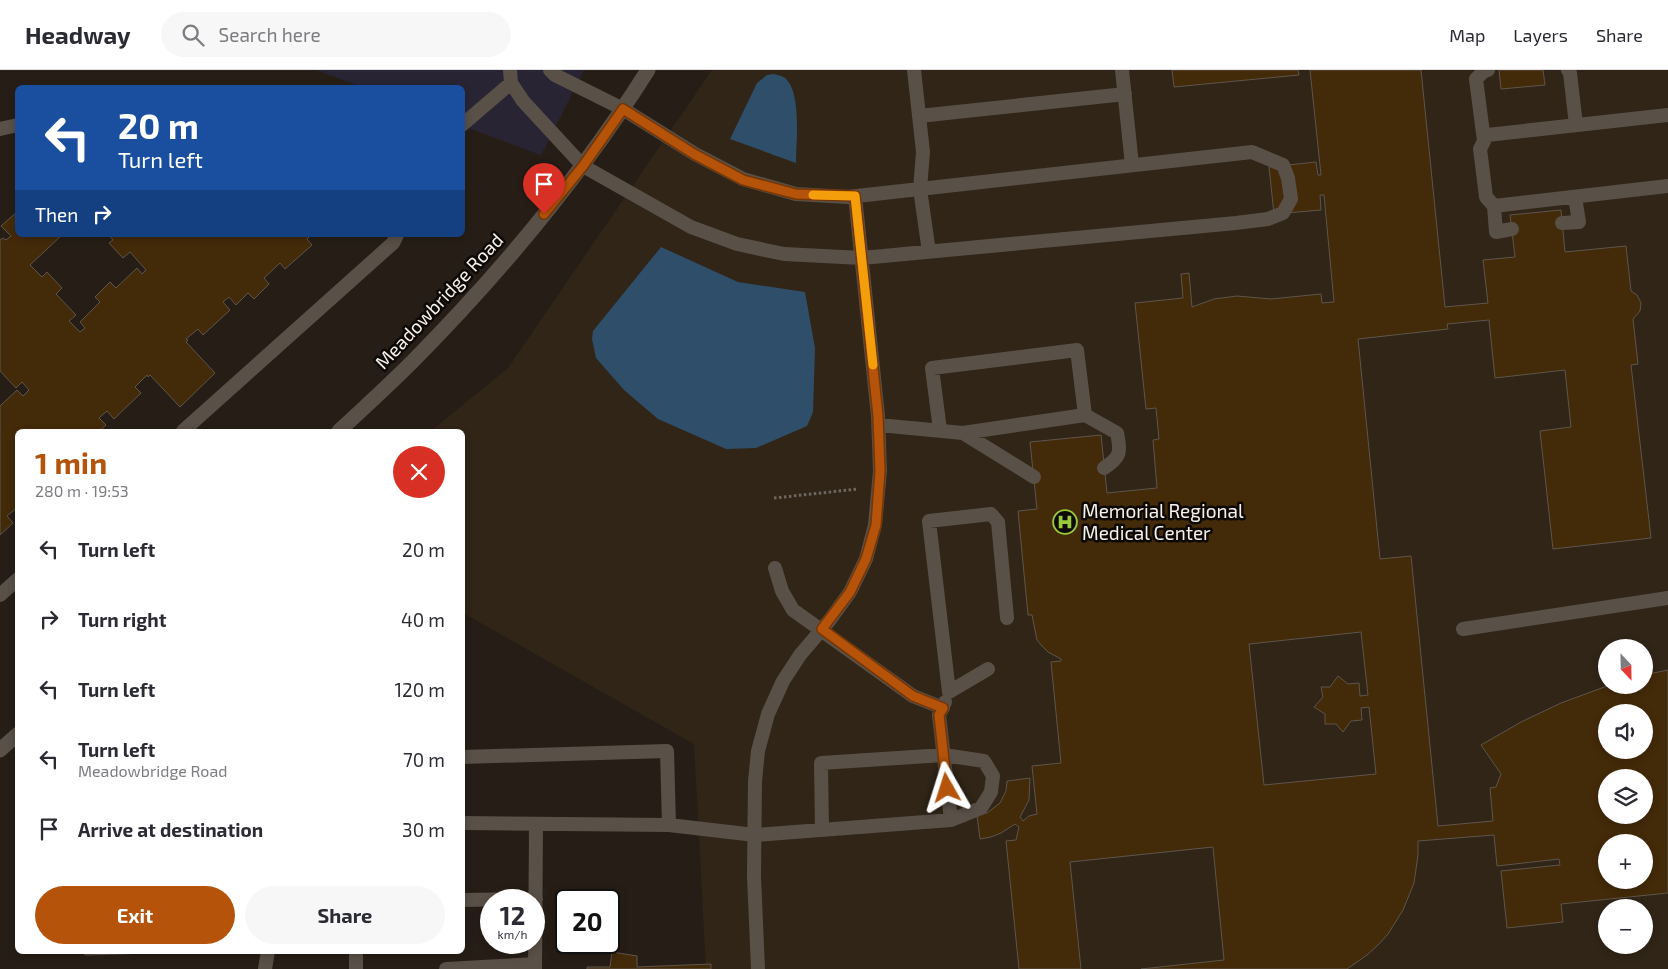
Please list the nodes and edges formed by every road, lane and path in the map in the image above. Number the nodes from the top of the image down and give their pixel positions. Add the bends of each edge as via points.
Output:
1 (550, 70) edge
2 (648, 70) edge
3 (914, 70) edge
4 (1122, 70) edge
5 (1488, 70) edge
6 (1568, 70) edge
7 (511, 77) edge
8 (1125, 94) junction
9 (623, 109) junction
10 (1668, 115) edge
11 (919, 116) junction
12 (465, 122) edge
13 (1576, 125) junction
14 (15, 126) edge
15 (0, 129) edge
16 (1484, 141) junction
17 (1132, 165) junction
18 (583, 166) junction
19 (1668, 186) edge
20 (920, 189) junction
21 (855, 196) junction
22 (1576, 197) junction
23 (1494, 206) junction
24 (1562, 223) dead end
25 (1512, 229) dead end
26 (396, 237) edge
27 (929, 252) junction
28 (862, 258) junction
29 (1085, 415) junction
30 (879, 425) junction
31 (185, 429) edge
32 (341, 429) edge
33 (940, 430) junction
34 (963, 432) junction
35 (1104, 468) dead end
36 (1034, 477) dead end
37 (879, 487) junction
38 (774, 498) dead end
39 (775, 568) dead end
40 (15, 582) edge
41 (0, 595) edge
42 (1668, 598) edge
43 (1007, 618) dead end
44 (822, 629) junction
45 (1464, 629) dead end
46 (988, 669) dead end
47 (949, 692) junction
48 (943, 708) junction
49 (15, 737) edge
50 (0, 750) edge
51 (944, 755) junction
52 (465, 756) edge
53 (951, 820) junction
54 (465, 823) edge
55 (536, 824) junction
56 (668, 825) junction
57 (822, 830) junction
58 (755, 835) junction
59 (536, 889) edge
60 (465, 900) edge
61 (480, 900) edge
62 (268, 954) edge
63 (356, 954) edge
64 (536, 954) edge
65 (536, 967) edge
66 (265, 969) edge
67 (356, 969) edge
68 (446, 969) edge
69 (758, 969) edge

1 - 9 lane via 554,75
2 - 9 main road, Meadowbridge Road
3 - 11 lane
4 - 8 lane
5 - 16 lane via 1476,79
6 - 13 lane
7 - 12 lane
7 - 18 lane via 523,101
8 - 11 lane
8 - 17 lane
9 - 18 main road, Meadowbridge Road
9 - 21 lane via 694,154 743,180 796,194
10 - 13 lane
11 - 20 lane via 923,152
13 - 16 lane via 1487,135
14 - 15 lane
16 - 23 lane via 1480,149 1486,197
17 - 20 lane
17 - 27 lane via 1252,152 1283,165 1291,199 1283,214 1268,219
18 - 28 lane via 691,227 737,244 784,254
18 - 32 main road, Meadowbridge Road via 488,282 412,362
19 - 22 lane
20 - 21 lane
20 - 27 lane
21 - 28 lane
22 - 23 lane
22 - 24 lane via 1579,222
23 - 25 lane via 1496,232
26 - 31 lane via 393,244
27 - 28 lane
28 - 30 lane
29 - 33 lane via 1077,350 932,368
29 - 34 lane
29 - 35 lane via 1117,433 1120,449 1116,461
30 - 33 lane
30 - 37 lane
33 - 34 lane
34 - 36 lane
37 - 38 path
37 - 44 lane via 876,525 866,559 850,592
39 - 44 lane via 787,603
40 - 41 lane
42 - 45 lane
43 - 47 lane via 998,522 991,514 929,521
44 - 48 lane via 913,696
44 - 58 lane via 787,674 768,714 755,781
46 - 47 lane
47 - 48 lane
48 - 51 lane via 939,715
49 - 50 main road
51 - 53 lane
51 - 53 lane via 984,761 993,776 992,792 981,808
51 - 57 lane via 821,764
52 - 56 lane via 667,751
53 - 57 lane
54 - 55 lane
55 - 56 lane
55 - 59 lane
56 - 58 lane
57 - 58 lane
58 - 69 lane
60 - 61 lane
62 - 66 lane
63 - 67 lane
64 - 65 lane
65 - 68 lane

